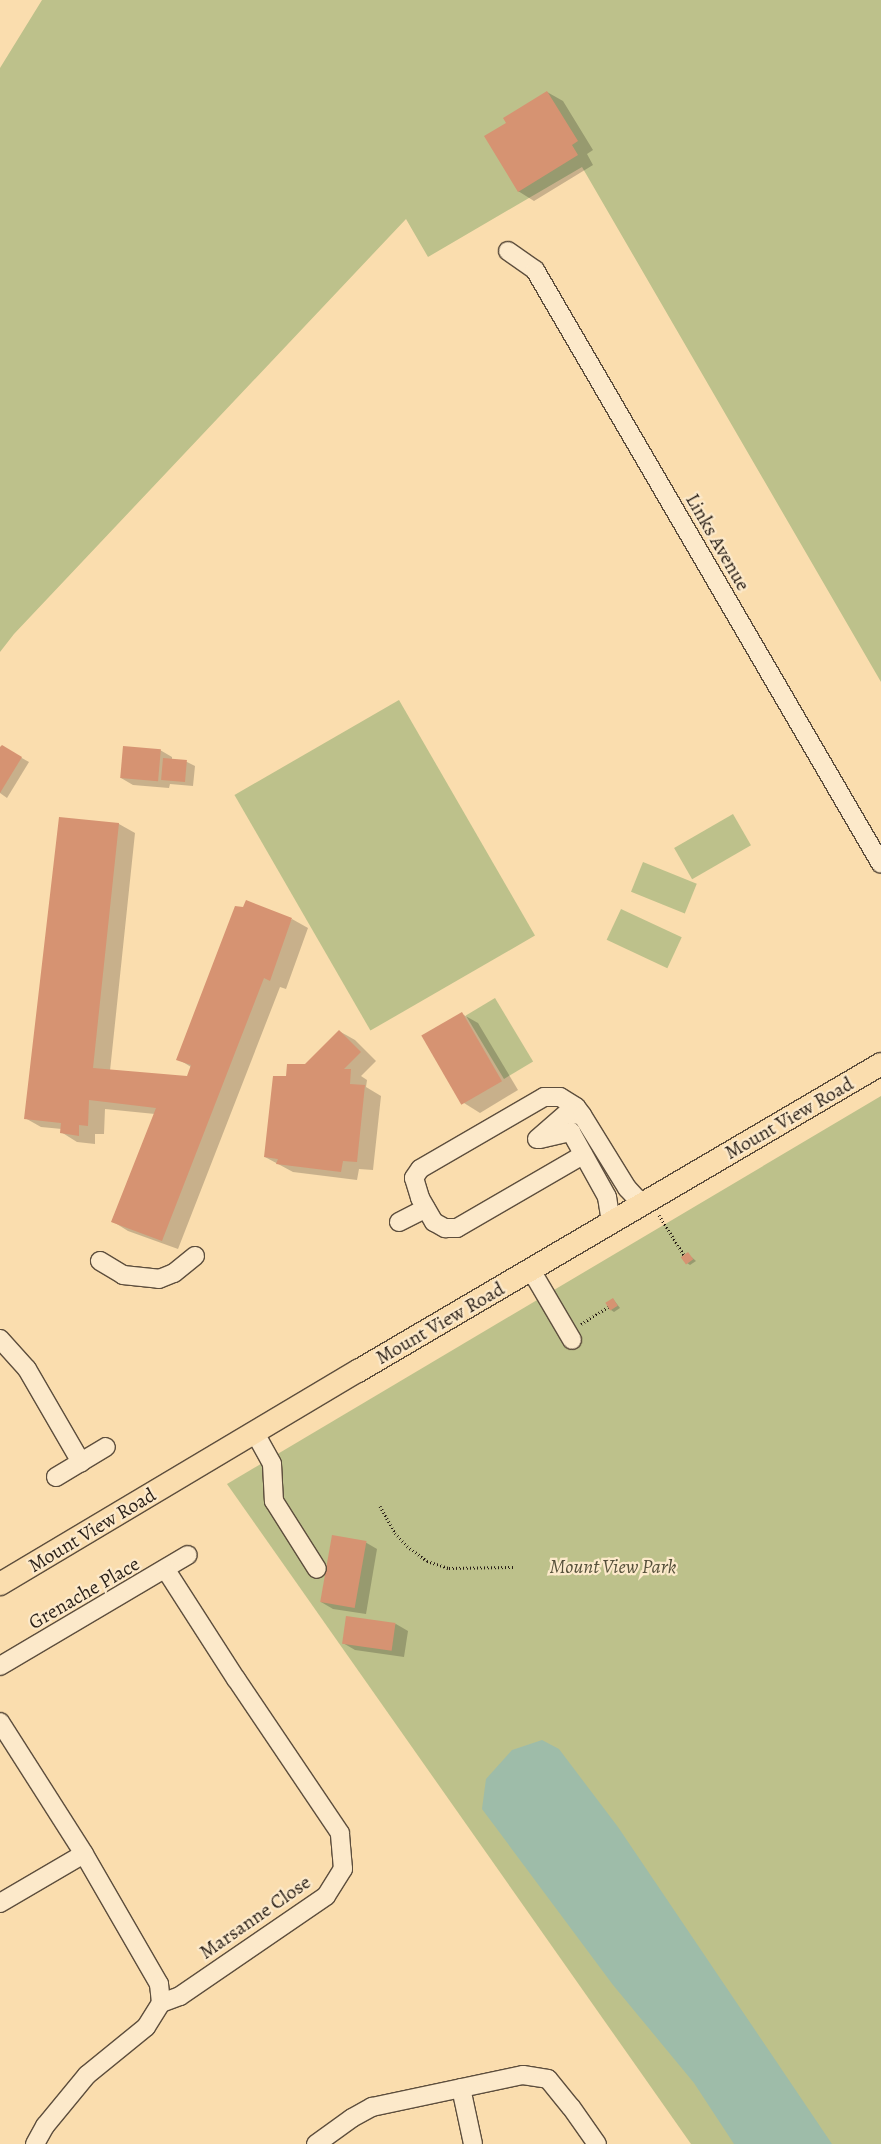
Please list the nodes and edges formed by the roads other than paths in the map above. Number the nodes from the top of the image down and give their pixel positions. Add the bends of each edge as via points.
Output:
1 (508, 251) dead end
2 (881, 864) edge
3 (881, 1064) edge
4 (582, 1115) junction
5 (583, 1155) junction
6 (646, 1201) junction
7 (426, 1208) junction
8 (399, 1222) dead end
9 (611, 1222) junction
10 (195, 1256) dead end
11 (100, 1261) dead end
12 (531, 1270) junction
13 (570, 1336) road end
14 (0, 1339) edge
15 (255, 1433) junction
16 (106, 1447) dead end
17 (81, 1462) junction
18 (56, 1477) dead end
19 (188, 1555) dead end
20 (316, 1569) dead end
21 (166, 1570) junction
22 (0, 1584) edge
23 (0, 1666) edge
24 (0, 1722) edge
25 (84, 1854) junction
26 (0, 1903) edge
27 (161, 2003) junction
28 (461, 2088) junction
29 (35, 2144) edge
30 (316, 2144) edge
31 (473, 2144) edge
32 (597, 2144) edge

1 - 2 street, Links Avenue via 535,270
3 - 6 main road, Mount View Road
4 - 5 street via 566,1114 538,1139 570,1132
4 - 6 street via 627,1188
4 - 7 street via 560,1097 544,1097 420,1169 414,1178
5 - 7 street via 457,1228 445,1228 434,1222
5 - 9 street via 607,1197
6 - 9 main road, Mount View Road
7 - 8 street
9 - 12 main road, Mount View Road
10 - 11 street via 174,1273 159,1279 123,1275
12 - 13 street
12 - 15 main road, Mount View Road
14 - 17 street via 27,1368
15 - 20 street via 272,1464 274,1501
15 - 22 main road, Mount View Road
16 - 17 street
17 - 18 street
19 - 21 street, Grenache Place
21 - 23 street, Grenache Place
21 - 27 street, Marsanne Close via 340,1833 343,1869 326,1896 180,1996
24 - 25 street
25 - 26 street
25 - 27 street via 159,1984
27 - 29 street via 146,2027 87,2075 45,2126
28 - 30 street via 372,2107
28 - 31 street
28 - 32 street via 523,2075 548,2079

